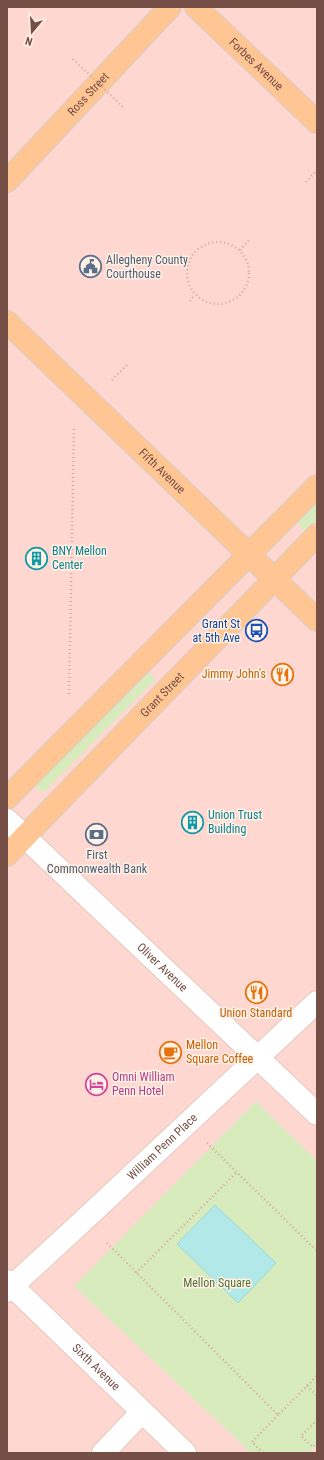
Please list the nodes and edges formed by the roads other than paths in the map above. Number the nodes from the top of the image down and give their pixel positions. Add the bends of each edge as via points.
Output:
1 (170, 7) edge
2 (196, 7) edge
3 (317, 122) edge
4 (7, 181) edge
5 (7, 322) edge
6 (317, 486) edge
7 (317, 534) edge
8 (249, 554) junction
9 (274, 578) junction
10 (317, 620) edge
11 (7, 798) edge
12 (7, 820) edge
13 (25, 837) junction
14 (7, 855) edge
15 (317, 1002) edge
16 (258, 1057) junction
17 (317, 1114) edge
18 (9, 1286) edge
19 (142, 1412) junction
20 (102, 1453) edge
21 (185, 1453) edge

1 - 4 main road, Ross Street
2 - 3 main road, Forbes Avenue
5 - 8 main road, Fifth Avenue
6 - 8 main road
7 - 9 main road, Grant Street
8 - 9 main road, Fifth Avenue
8 - 11 main road
9 - 10 main road, Fifth Avenue
9 - 13 main road, Grant Street
12 - 13 street, Oliver Avenue
13 - 14 main road, Grant Street
13 - 16 street, Oliver Avenue
15 - 16 street, William Penn Place
16 - 17 street, Oliver Avenue
16 - 18 street, William Penn Place via 84,1220
18 - 19 street, Sixth Avenue
19 - 20 street
19 - 21 street, Sixth Avenue

